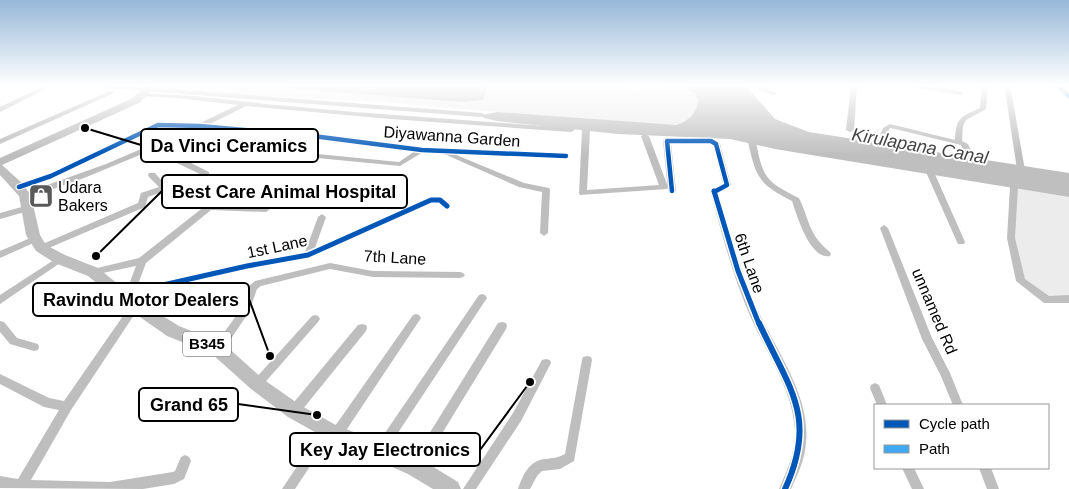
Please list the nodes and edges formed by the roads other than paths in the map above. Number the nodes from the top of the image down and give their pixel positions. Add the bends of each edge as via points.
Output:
1 (74, 109) edge
2 (123, 109) edge
3 (234, 109) edge
4 (295, 109) edge
5 (852, 109) edge
6 (200, 126) junction
7 (571, 130) dead end
8 (850, 130) dead end
9 (0, 142) edge
10 (163, 142) junction
11 (422, 150) junction
12 (441, 150) junction
13 (566, 156) dead end
14 (180, 161) dead end
15 (152, 175) dead end
16 (12, 182) edge
17 (672, 191) dead end
18 (447, 206) dead end
19 (209, 207) junction
20 (266, 209) dead end
21 (0, 216) edge
22 (322, 217) dead end
23 (884, 228) dead end
24 (544, 233) dead end
25 (38, 243) junction
26 (0, 255) edge
27 (308, 255) junction
28 (60, 259) junction
29 (142, 260) junction
30 (93, 272) junction
31 (460, 275) dead end
32 (482, 298) dead end
33 (131, 299) junction
34 (0, 300) edge
35 (416, 318) dead end
36 (315, 319) dead end
37 (0, 325) edge
38 (502, 326) dead end
39 (362, 328) dead end
40 (34, 347) dead end
41 (218, 348) junction
42 (587, 360) dead end
43 (546, 363) dead end
44 (0, 379) edge
45 (256, 384) junction
46 (875, 388) dead end
47 (882, 404) edge
48 (958, 404) edge
49 (67, 406) junction
50 (294, 412) junction
51 (333, 432) junction
52 (378, 453) junction
53 (185, 461) dead end
54 (415, 467) junction
55 (908, 469) edge
56 (984, 469) edge
57 (0, 482) edge
58 (20, 488) edge
59 (288, 489) edge
60 (452, 489) edge
61 (469, 489) edge
62 (524, 489) edge
63 (785, 489) edge
64 (918, 489) edge
65 (994, 489) edge

1 - 9 street
2 - 16 main road
3 - 6 street
4 - 7 street
5 - 8 street
6 - 10 street
6 - 11 street, Diyawanna Garden
6 - 16 street, Diyawanna Garden via 158,125 51,176
10 - 11 street via 233,142 307,155 400,164
10 - 16 street via 80,179
11 - 12 street, Diyawanna Garden
12 - 13 street, Diyawanna Garden
12 - 24 street via 522,185 546,190
14 - 19 street via 206,174
15 - 25 street via 164,188 144,195 142,205
16 - 21 street
16 - 25 main road
17 - 63 street, 6th Lane via 667,140 711,141 716,144 727,185 714,191 733,257 756,317 786,378 800,423 800,456
18 - 27 street, 1st Lane via 440,200 431,200
19 - 20 street
19 - 29 street
22 - 27 street
23 - 48 street, unnamed Rd via 926,339
25 - 26 street
25 - 28 main road, B345
27 - 33 street, 1st Lane via 247,266
28 - 30 main road, B345
28 - 34 street
29 - 30 street
29 - 33 street
30 - 33 main road, B345
31 - 41 street, 7th Lane via 373,274 330,266 258,283 253,287 246,309
32 - 52 street
33 - 41 main road, B345 via 173,331
33 - 49 street
35 - 51 street
36 - 45 street
37 - 40 street via 14,341
38 - 54 street
39 - 50 street
41 - 45 main road, B345
42 - 62 street via 570,458 562,465 540,465 534,469
43 - 61 street via 517,417
44 - 49 street via 48,403
45 - 50 main road, B345
46 - 47 street
49 - 58 street
50 - 51 main road, B345
51 - 52 main road, B345
51 - 59 street
52 - 54 main road, B345
53 - 58 street via 180,475 174,478 119,487
54 - 60 main road, B345
55 - 64 street
56 - 65 street
57 - 58 street

